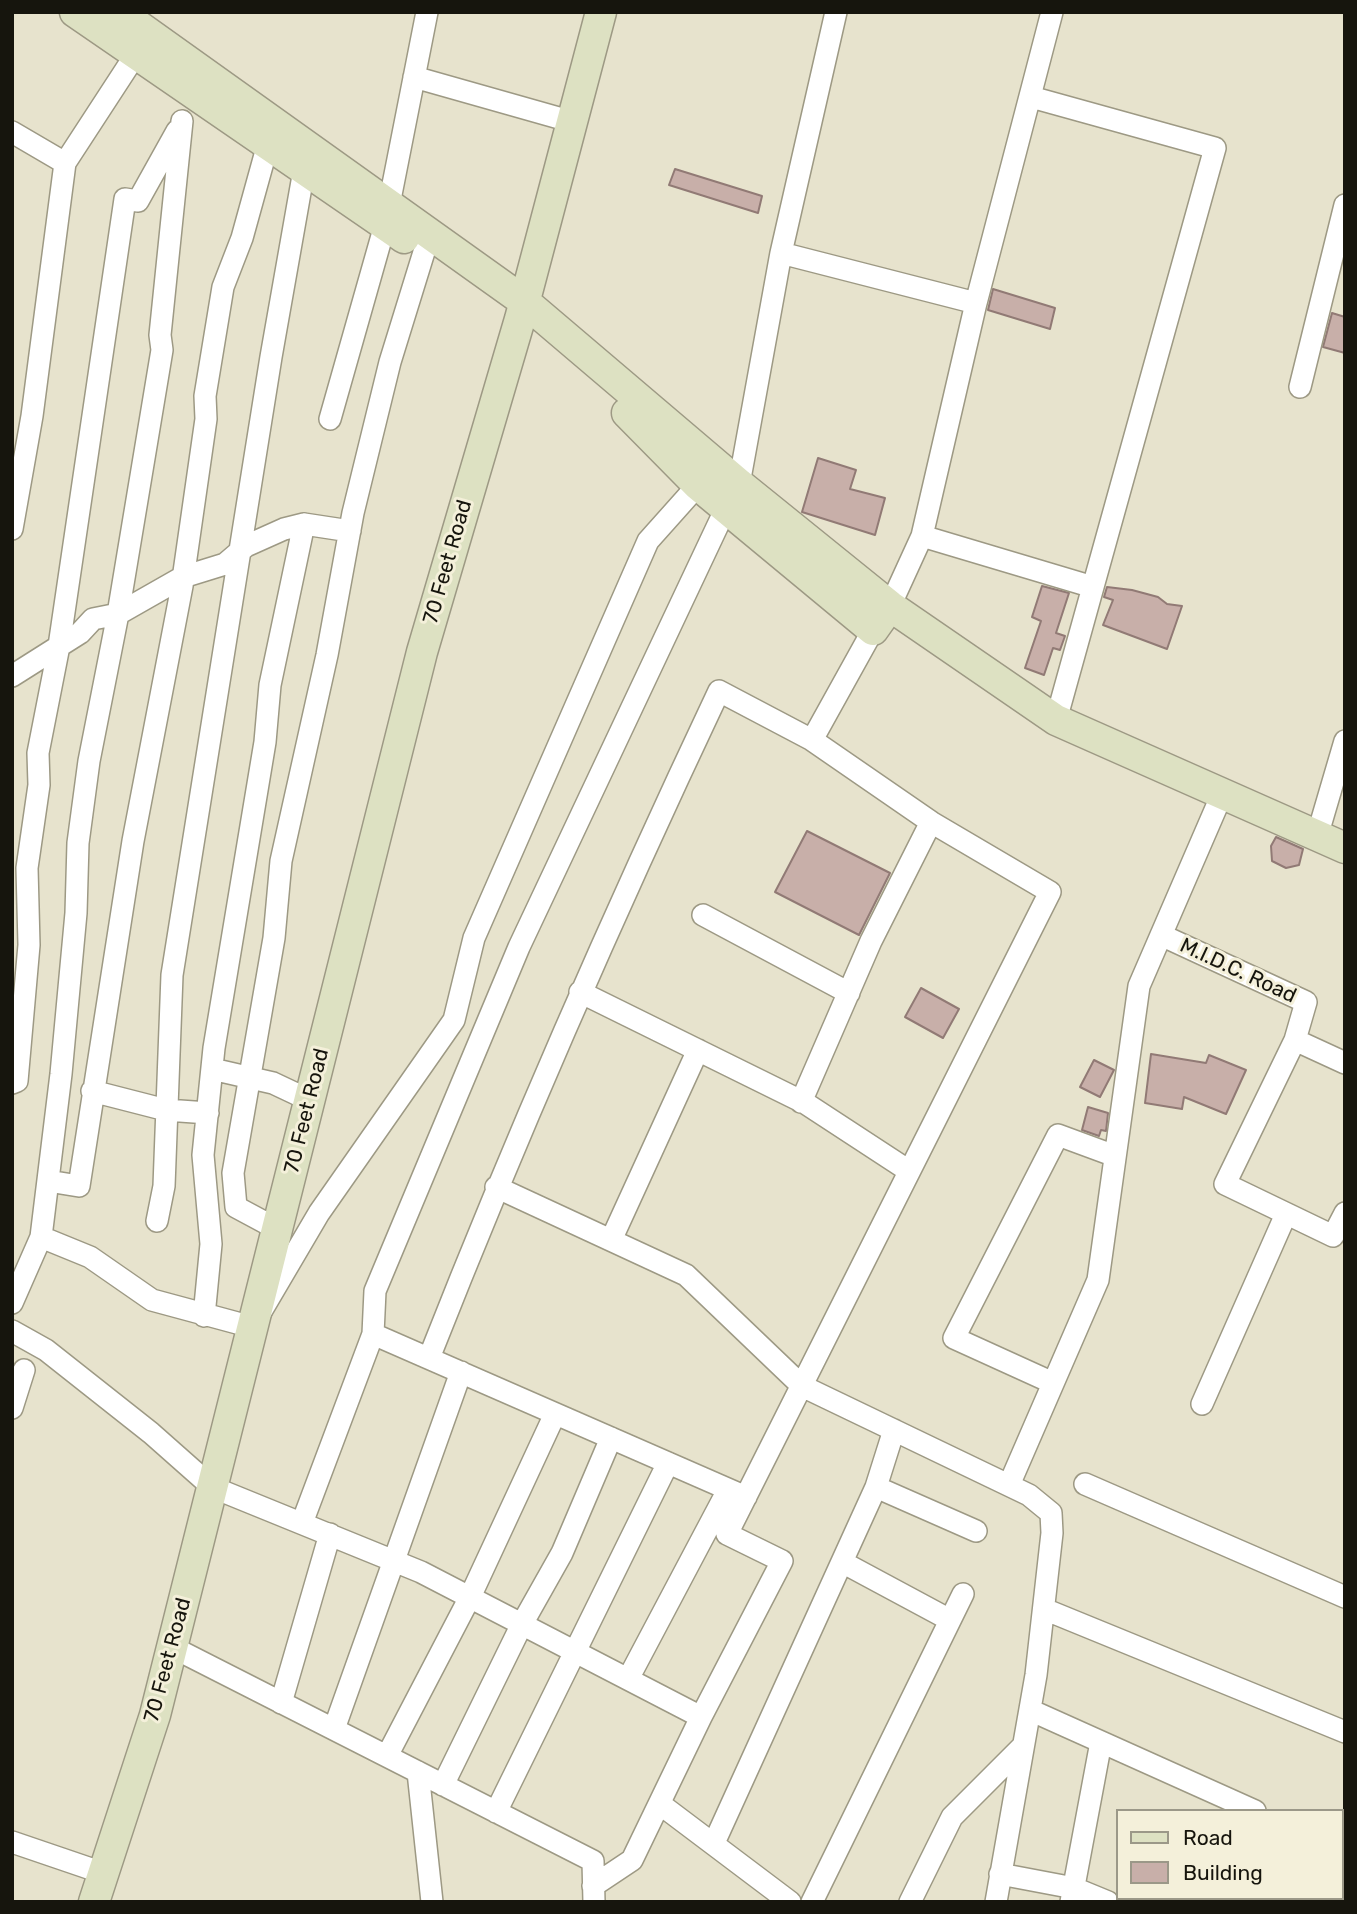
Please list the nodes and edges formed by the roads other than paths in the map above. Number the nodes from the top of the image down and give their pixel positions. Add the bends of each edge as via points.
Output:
1 (75, 12) edge
2 (119, 12) edge
3 (427, 12) edge
4 (601, 12) edge
5 (836, 12) edge
6 (1052, 12) edge
7 (136, 54) junction
8 (415, 77) junction
9 (1031, 97) junction
10 (189, 108) junction
11 (573, 122) junction
12 (12, 132) edge
13 (268, 144) junction
14 (65, 163) junction
15 (304, 170) junction
16 (1345, 205) edge
17 (387, 214) junction
18 (424, 252) junction
19 (781, 253) junction
20 (976, 303) junction
21 (522, 311) junction
22 (1300, 387) dead end
23 (330, 419) dead end
24 (698, 485) junction
25 (732, 496) junction
26 (304, 524) junction
27 (12, 529) edge
28 (350, 531) junction
29 (922, 536) junction
30 (239, 552) junction
31 (183, 577) junction
32 (1093, 587) junction
33 (890, 606) junction
34 (118, 614) junction
35 (873, 630) junction
36 (59, 646) junction
37 (12, 676) edge
38 (1056, 720) junction
39 (812, 740) junction
40 (1345, 741) edge
41 (1223, 792) junction
42 (931, 822) junction
43 (1318, 833) junction
44 (1345, 848) edge
45 (703, 915) dead end
46 (1161, 935) junction
47 (580, 992) junction
48 (849, 992) junction
49 (1295, 1040) junction
50 (698, 1050) junction
51 (1345, 1063) edge
52 (212, 1069) junction
53 (251, 1078) junction
54 (12, 1083) edge
55 (92, 1091) junction
56 (309, 1100) junction
57 (801, 1102) junction
58 (166, 1110) junction
59 (208, 1113) junction
60 (1115, 1156) junction
61 (909, 1171) junction
62 (48, 1181) junction
63 (496, 1187) junction
64 (1345, 1213) edge
65 (1286, 1214) junction
66 (157, 1221) dead end
67 (277, 1229) junction
68 (41, 1237) junction
69 (612, 1238) junction
70 (12, 1303) edge
71 (204, 1316) junction
72 (253, 1326) junction
73 (12, 1331) edge
74 (373, 1334) junction
75 (429, 1358) junction
76 (24, 1370) dead end
77 (461, 1372) junction
78 (1053, 1383) junction
79 (802, 1386) junction
80 (1202, 1404) dead end
81 (12, 1408) edge
82 (555, 1414) junction
83 (894, 1430) junction
84 (611, 1438) junction
85 (668, 1463) junction
86 (1085, 1484) dead end
87 (1009, 1485) junction
88 (212, 1487) junction
89 (876, 1487) junction
90 (737, 1493) junction
91 (302, 1522) junction
92 (976, 1531) dead end
93 (330, 1534) junction
94 (395, 1561) junction
95 (842, 1562) junction
96 (1342, 1590) edge
97 (963, 1594) dead end
98 (470, 1597) junction
99 (1044, 1609) junction
100 (950, 1620) junction
101 (522, 1624) junction
102 (172, 1647) junction
103 (575, 1651) junction
104 (628, 1679) junction
105 (281, 1703) junction
106 (1030, 1710) junction
107 (701, 1717) junction
108 (334, 1730) junction
109 (1345, 1732) edge
110 (1101, 1741) junction
111 (1023, 1746) junction
112 (387, 1756) junction
113 (418, 1772) junction
114 (443, 1785) junction
115 (660, 1804) junction
116 (1242, 1808) edge
117 (496, 1812) junction
118 (12, 1842) edge
119 (715, 1843) junction
120 (103, 1873) junction
121 (1000, 1874) junction
122 (594, 1894) edge
123 (1073, 1895) edge
124 (94, 1902) edge
125 (432, 1902) edge
126 (790, 1902) edge
127 (813, 1902) edge
128 (910, 1902) edge
129 (996, 1902) edge
130 (1108, 1902) edge

1 - 7 main road
2 - 17 main road
3 - 8 street
4 - 11 main road, 70 Feet Road
5 - 19 street
6 - 9 street
7 - 10 main road
7 - 14 street
8 - 11 street
8 - 17 street
9 - 20 street
9 - 32 street via 1215,148
10 - 13 main road
10 - 34 street via 160,334 162,350
10 - 36 street via 138,201 125,199
11 - 21 main road, 70 Feet Road
12 - 14 street
13 - 15 main road
13 - 31 street via 223,287
14 - 27 street via 32,416
15 - 17 main road
15 - 30 street
16 - 22 street
17 - 18 main road
17 - 21 main road
17 - 23 street
18 - 21 main road
18 - 28 street via 390,362
19 - 20 street
19 - 25 street
20 - 29 street
21 - 24 main road
21 - 25 main road
21 - 56 main road, 70 Feet Road via 422,652
24 - 25 main road
24 - 72 street via 648,541 474,938 454,1020 319,1213
25 - 33 main road
25 - 35 main road
25 - 74 street via 519,947 375,1291
26 - 28 street
26 - 30 street
26 - 52 street via 270,685 265,742
28 - 53 street via 281,861 274,938
29 - 32 street
29 - 33 street
30 - 31 street via 225,564
30 - 58 street via 172,975
31 - 34 street
31 - 55 street
32 - 38 street
33 - 35 main road
33 - 38 main road
34 - 36 street via 93,619
34 - 62 street via 78,843 76,913
35 - 39 street
36 - 37 street
36 - 54 street via 38,753 39,785 27,868 29,945 17,1081
38 - 41 main road
39 - 42 street
39 - 47 street via 719,691
40 - 43 street
41 - 43 main road
41 - 46 street
42 - 48 street
42 - 61 street via 1050,892
43 - 44 main road
45 - 48 street
46 - 49 street, M.I.D.C. Road via 1306,1002
46 - 60 street via 1139,986
47 - 50 street
47 - 63 street
48 - 57 street
49 - 51 street, M.I.D.C. Road
49 - 65 street via 1224,1184
50 - 57 street
50 - 69 street
52 - 53 street
52 - 59 street
53 - 56 street
53 - 67 street via 233,1173 236,1207
55 - 58 street
55 - 62 street via 79,1186
56 - 67 main road, 70 Feet Road
57 - 61 street
58 - 59 street
58 - 66 street via 164,1186
59 - 71 street via 202,1155 211,1244
60 - 78 street via 1098,1280
60 - 78 street via 1058,1135 954,1338
61 - 79 street
62 - 68 street
63 - 69 street
63 - 75 street
64 - 65 street via 1333,1236
65 - 80 street
67 - 72 main road, 70 Feet Road
68 - 70 street
68 - 71 street via 90,1257 152,1300
69 - 79 street via 686,1275
71 - 72 street
72 - 88 main road, 70 Feet Road
73 - 88 street via 57,1358
74 - 75 street
74 - 91 street
75 - 77 street
76 - 81 street
77 - 82 street
77 - 94 street
78 - 87 street
79 - 83 street
79 - 90 street
82 - 84 street
82 - 98 street
83 - 87 street
83 - 89 street
84 - 85 street
84 - 101 street via 562,1553
85 - 90 street
85 - 103 street
86 - 96 street
87 - 99 street via 1051,1513
88 - 91 street
88 - 102 main road, 70 Feet Road
89 - 92 street
89 - 95 street
90 - 104 street
90 - 107 street via 727,1534 782,1561
91 - 93 street
93 - 94 street
93 - 105 street
94 - 98 street
94 - 108 street
95 - 100 street
95 - 119 street
97 - 100 street
98 - 101 street
98 - 112 street
99 - 106 street
99 - 109 street
100 - 127 street
101 - 103 street
101 - 114 street
102 - 105 street
102 - 120 main road, 70 Feet Road via 155,1716
103 - 104 street
103 - 117 street
104 - 107 street
105 - 108 street
106 - 110 street
106 - 111 street
107 - 115 street
108 - 112 street
110 - 116 street
110 - 123 street
111 - 121 street
111 - 128 street via 952,1816
112 - 113 street
113 - 114 street
113 - 125 street
114 - 117 street
115 - 119 street
115 - 122 street via 632,1860
117 - 122 street via 593,1861
118 - 120 street
119 - 126 street
120 - 124 main road, 70 Feet Road
121 - 123 street
121 - 129 street
123 - 130 street

